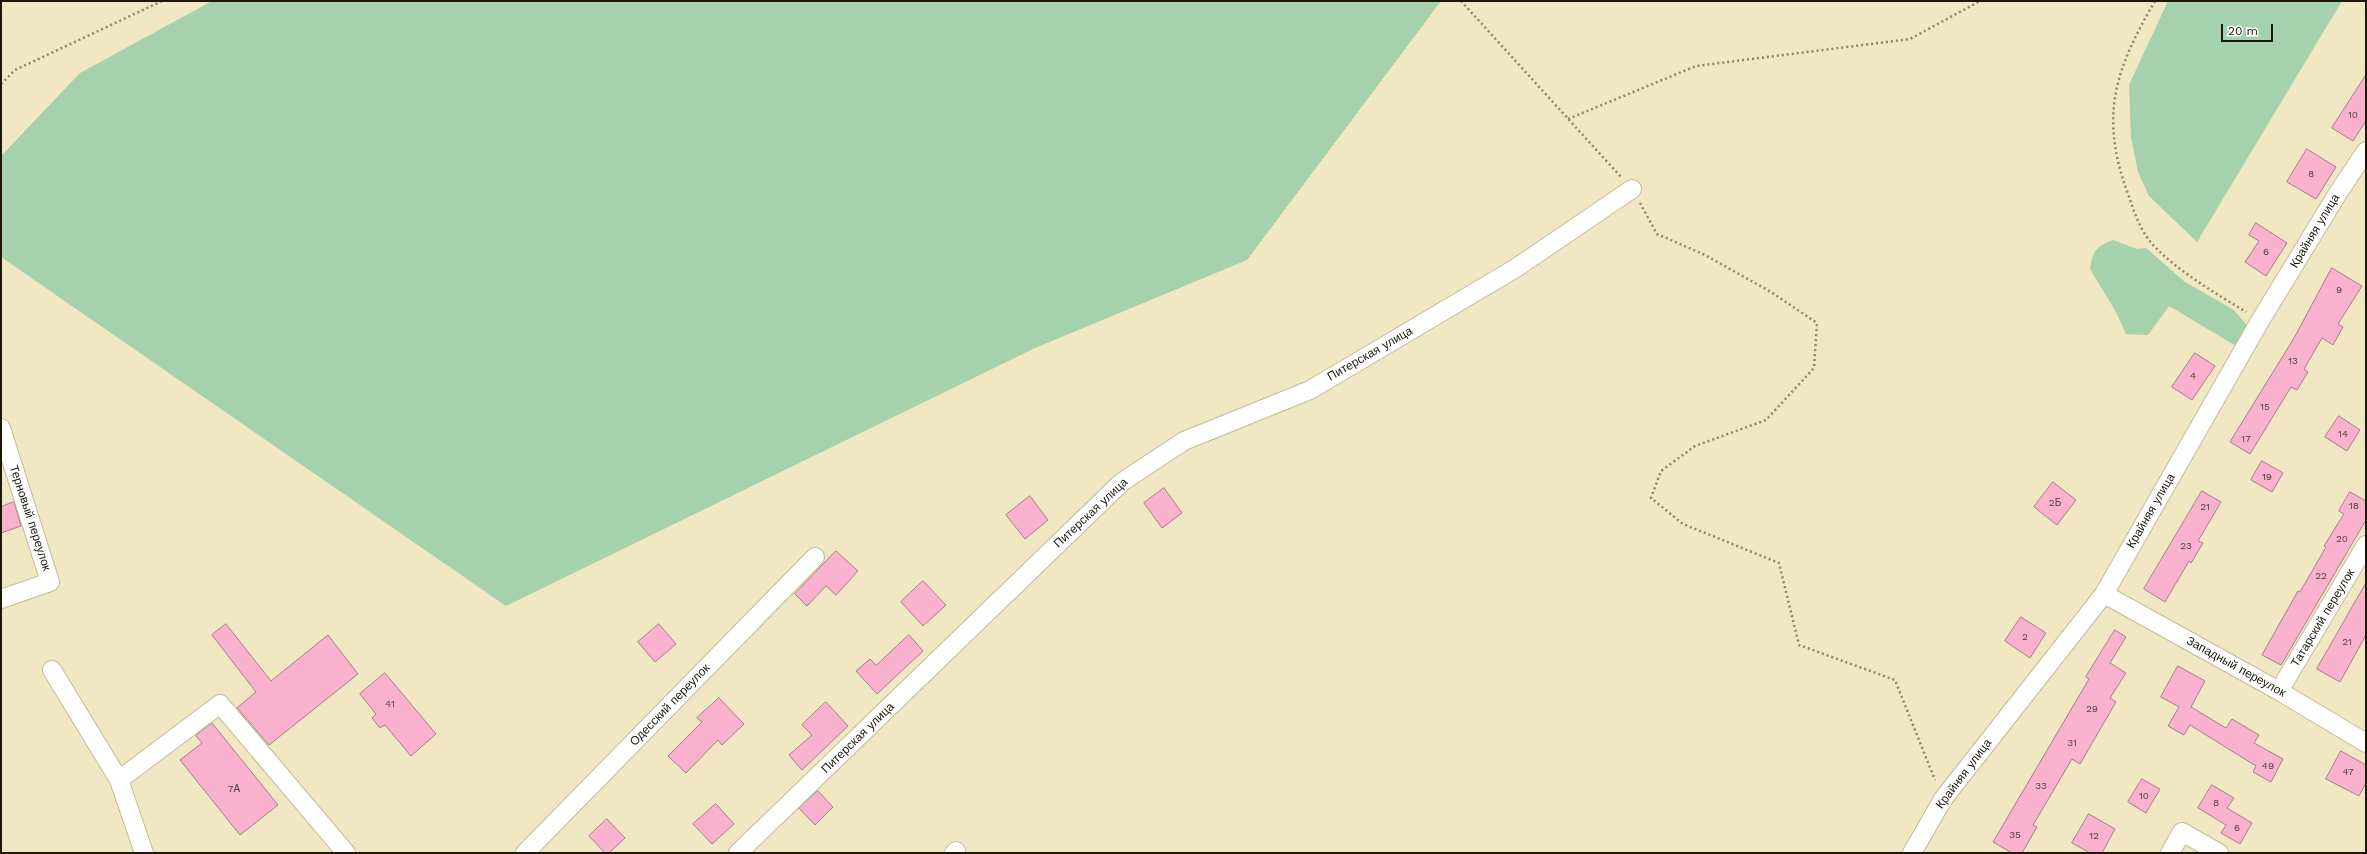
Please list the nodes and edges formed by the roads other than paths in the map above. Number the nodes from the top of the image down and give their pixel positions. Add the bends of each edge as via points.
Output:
1 (2366, 151) edge
2 (1632, 189) road end
3 (1, 428) edge
4 (2366, 545) edge
5 (815, 557) dead end
6 (2104, 594) junction
7 (1, 599) edge
8 (52, 670) dead end
9 (2279, 691) junction
10 (2366, 743) edge
11 (119, 780) junction
12 (144, 853) edge
13 (346, 853) edge
14 (525, 853) edge
15 (738, 853) edge
16 (1912, 853) edge
17 (2170, 853) edge
18 (2219, 853) edge

1 - 6 street, Крайняя улица via 2260,321
2 - 15 street, Питерская улица via 1516,268 1310,390 1184,441 1122,482
3 - 7 street, Терновый переулок via 50,582
4 - 9 street, Татарский переулок
5 - 14 street, Одесский переулок
6 - 9 street, Западный переулок
6 - 16 street, Крайняя улица via 1943,798
8 - 11 street
9 - 10 street, Западный переулок
11 - 12 street
11 - 13 street via 220,704
17 - 18 street via 2182,832

